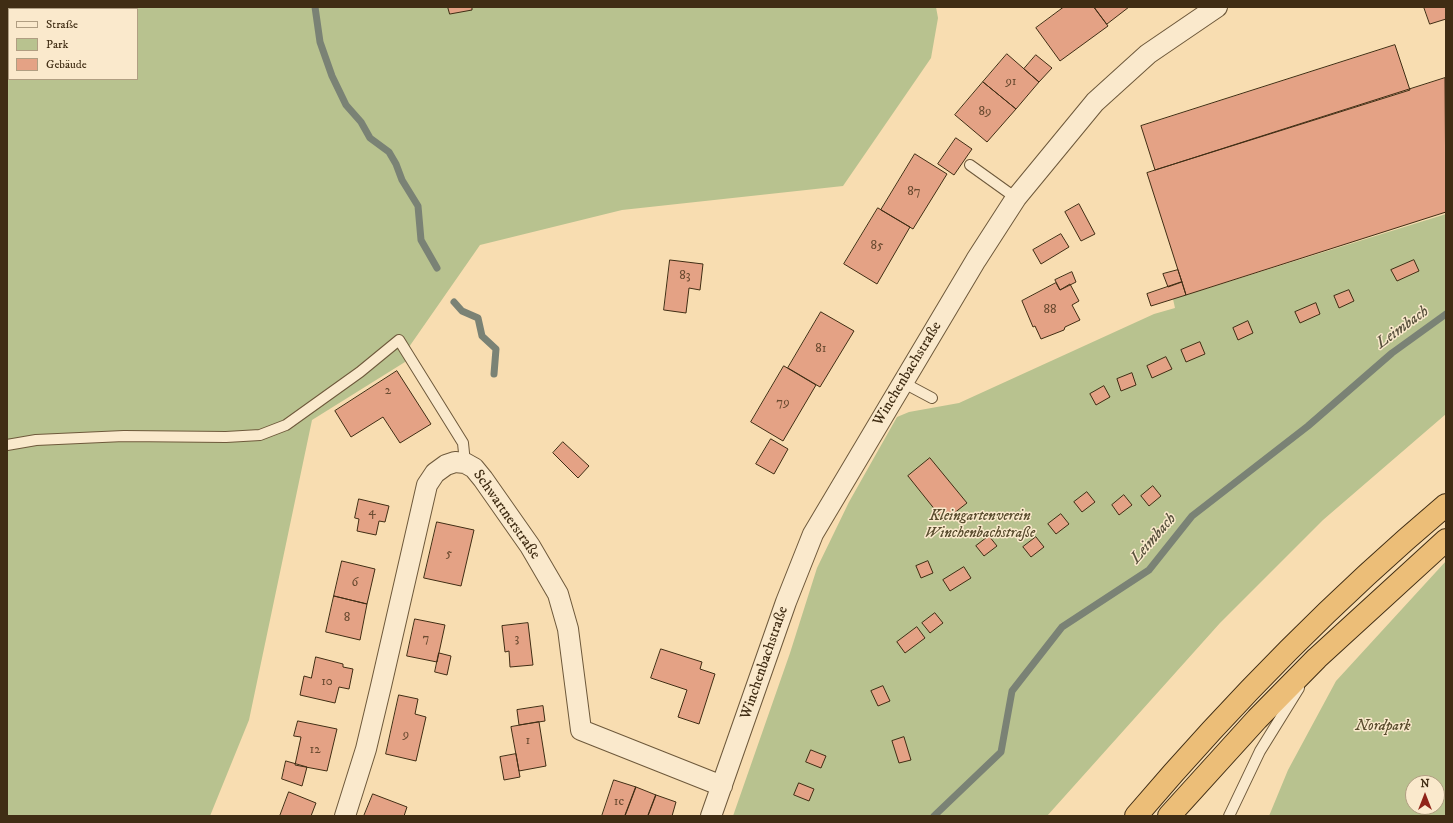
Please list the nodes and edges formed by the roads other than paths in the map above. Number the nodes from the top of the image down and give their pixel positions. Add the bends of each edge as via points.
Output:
1 (1217, 7) edge
2 (970, 165) dead end
3 (1016, 198) junction
4 (902, 382) junction
5 (932, 398) dead end
6 (7, 445) edge
7 (465, 463) junction
8 (1446, 505) edge
9 (1446, 540) edge
10 (1317, 658) junction
11 (722, 786) junction
12 (344, 816) edge
13 (711, 816) edge
14 (1136, 816) edge
15 (1169, 816) edge
16 (1229, 816) edge

1 - 3 street, Winchenbachstraße via 1148,54 1095,102
2 - 3 lane
3 - 4 street, Winchenbachstraße
4 - 5 lane
4 - 11 street, Winchenbachstraße via 813,534 786,602
6 - 7 lane via 36,440 124,436 260,435 286,425 360,372 399,340 463,443
7 - 11 street, Schwartnerstraße via 474,468 506,511 558,594 568,629 581,730
7 - 12 street, Schwartnerstraße via 455,462 446,465 435,473 427,485 371,728
8 - 14 highway via 1364,578 1280,661 1195,749
9 - 10 highway
10 - 15 highway via 1257,719
10 - 16 lane via 1260,751
11 - 13 street, Winchenbachstraße

